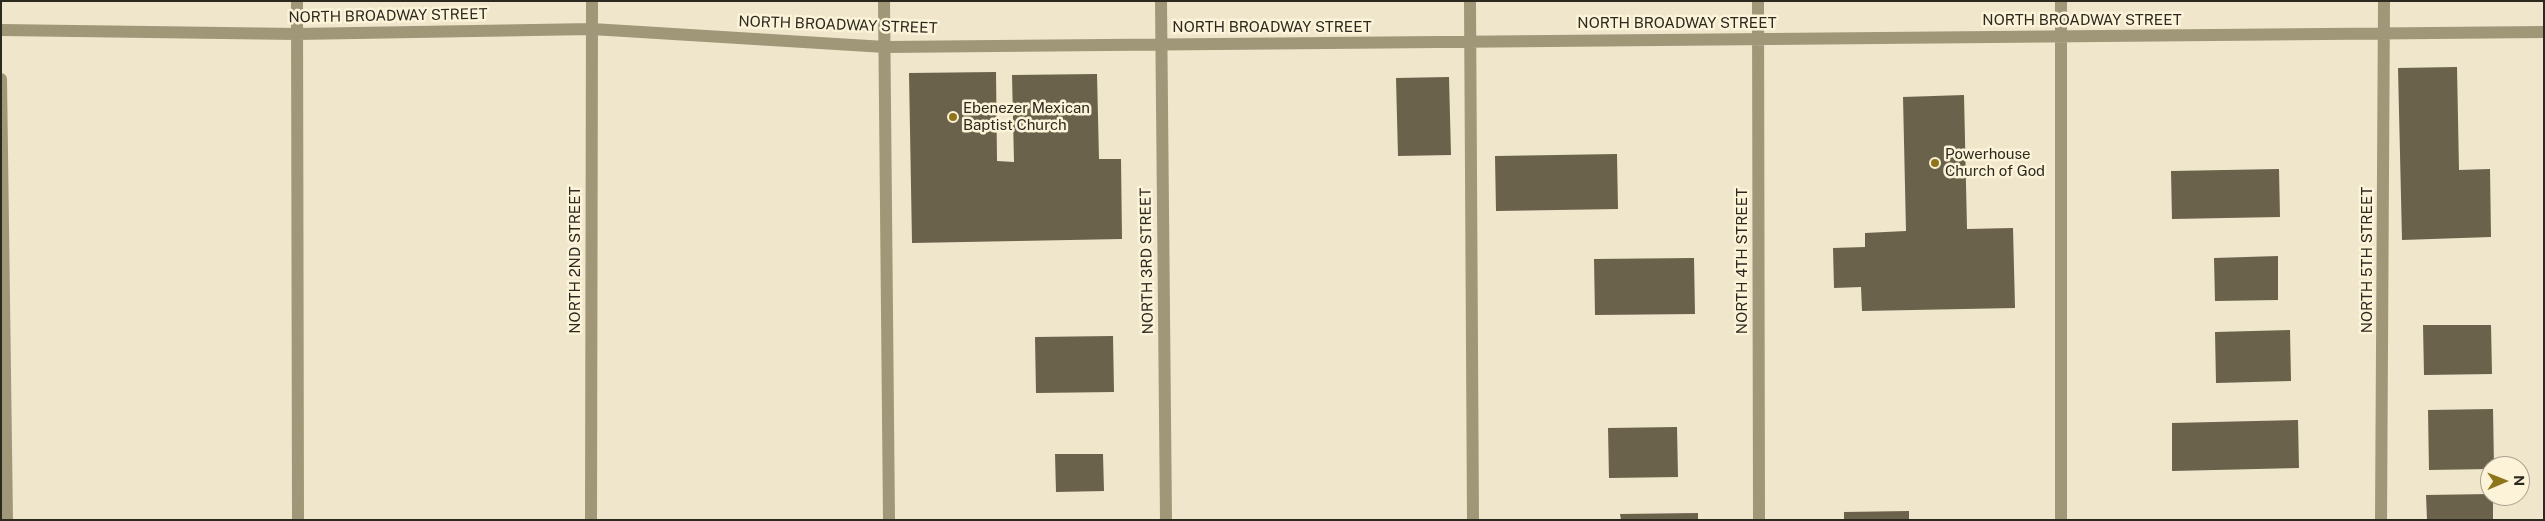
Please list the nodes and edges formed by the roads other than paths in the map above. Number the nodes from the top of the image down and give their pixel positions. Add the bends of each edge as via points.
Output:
1 (297, 1) edge
2 (592, 1) edge
3 (884, 1) edge
4 (1161, 1) edge
5 (1470, 1) edge
6 (1758, 1) edge
7 (2061, 1) edge
8 (2384, 1) edge
9 (592, 29) junction
10 (1, 30) edge
11 (2544, 32) edge
12 (297, 34) junction
13 (2384, 34) junction
14 (2061, 36) junction
15 (1758, 39) junction
16 (1470, 42) junction
17 (1161, 44) junction
18 (885, 47) junction
19 (1, 79) edge
20 (8, 520) edge
21 (298, 520) edge
22 (591, 520) edge
23 (889, 520) edge
24 (1166, 520) edge
25 (1473, 520) edge
26 (1759, 520) edge
27 (2061, 520) edge
28 (2381, 520) edge

1 - 12 street
2 - 9 street, NORTH 2ND STREET
3 - 18 street
4 - 17 street, NORTH 3RD STREET
5 - 16 street
6 - 15 street, NORTH 4TH STREET
7 - 14 street
8 - 13 street, NORTH 5TH STREET
9 - 12 street, NORTH BROADWAY STREET
9 - 18 street, NORTH BROADWAY STREET
9 - 22 street, NORTH 2ND STREET
10 - 12 street, NORTH BROADWAY STREET
11 - 13 street, NORTH BROADWAY STREET
12 - 21 street
13 - 14 street, NORTH BROADWAY STREET
13 - 28 street, NORTH 5TH STREET
14 - 15 street, NORTH BROADWAY STREET
14 - 27 street
15 - 16 street, NORTH BROADWAY STREET
15 - 26 street, NORTH 4TH STREET
16 - 17 street, NORTH BROADWAY STREET
16 - 25 street
17 - 18 street, NORTH BROADWAY STREET
17 - 24 street, NORTH 3RD STREET
18 - 23 street
19 - 20 street

